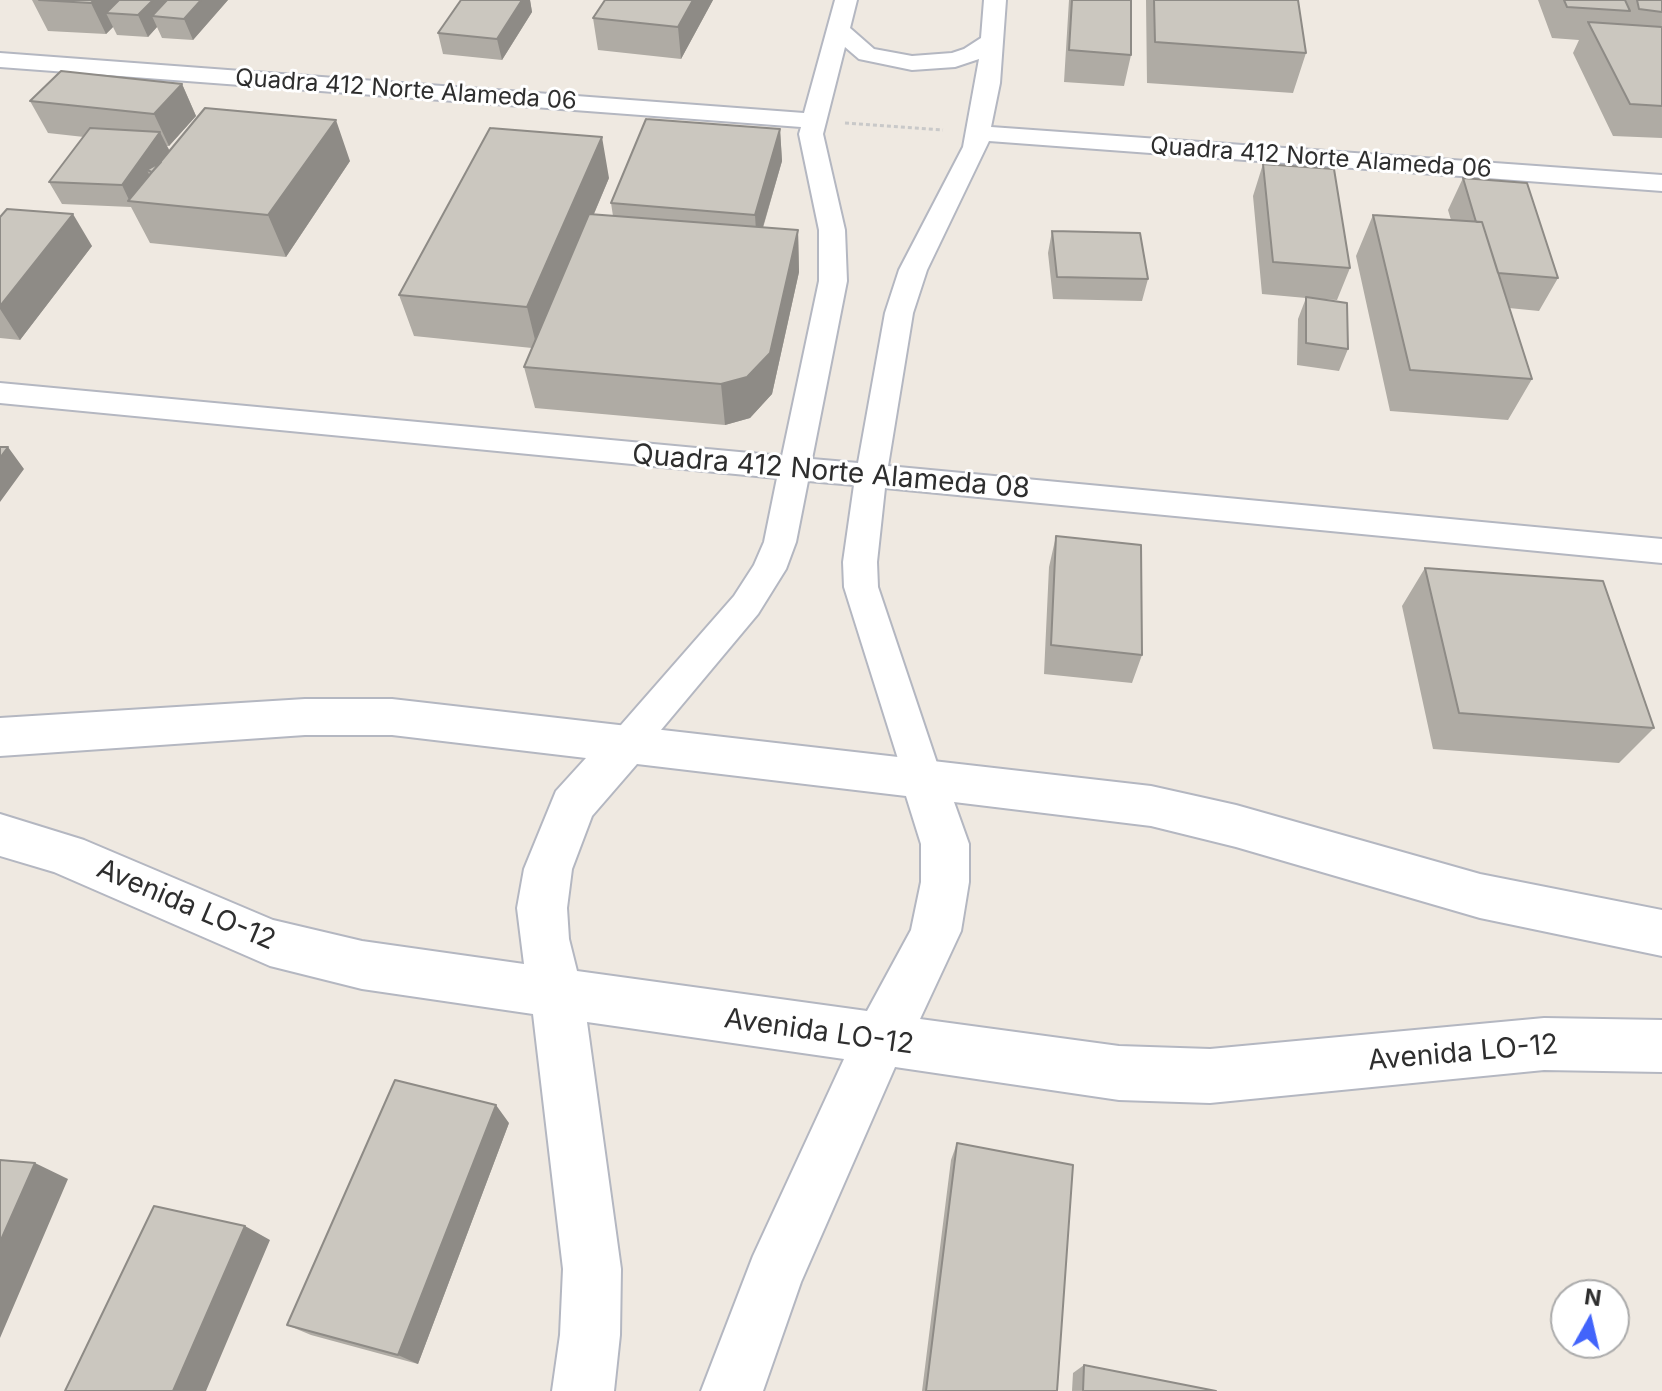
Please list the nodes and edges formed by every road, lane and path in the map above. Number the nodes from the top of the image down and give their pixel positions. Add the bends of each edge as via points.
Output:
1 (846, 0) edge
2 (995, 0) edge
3 (838, 30) junction
4 (990, 42) junction
5 (0, 60) edge
6 (813, 121) junction
7 (979, 133) junction
8 (1662, 183) edge
9 (0, 393) edge
10 (794, 468) junction
11 (871, 476) junction
12 (1662, 551) edge
13 (0, 737) edge
14 (627, 744) junction
15 (923, 778) junction
16 (0, 835) edge
17 (1662, 933) edge
18 (557, 995) junction
19 (880, 1040) junction
20 (1662, 1046) edge
21 (583, 1391) edge
22 (732, 1391) edge

1 - 3 street
2 - 4 street
3 - 4 street via 867,54 912,63 955,60
3 - 6 street
4 - 7 street
5 - 6 street, Quadra 412 Norte Alameda 06
6 - 7 path
6 - 10 street via 834,271
7 - 8 street, Quadra 412 Norte Alameda 06
7 - 11 street via 905,288
9 - 10 street, Quadra 412 Norte Alameda 08
10 - 11 street, Quadra 412 Norte Alameda 08
10 - 14 street via 780,542 758,587
11 - 12 street, Quadra 412 Norte Alameda 08
11 - 15 street via 859,577
13 - 14 street via 353,716
14 - 15 street
14 - 18 street via 573,805 548,869 544,939
15 - 17 street via 1151,806 1480,896
15 - 19 street via 945,844 945,882 936,931
16 - 18 street, Avenida LO-12 via 67,855 270,943 362,965
18 - 19 street, Avenida LO-12
18 - 21 street via 592,1269
19 - 20 street, Avenida LO-12 via 1119,1073 1210,1076 1544,1044
19 - 22 street via 774,1277

